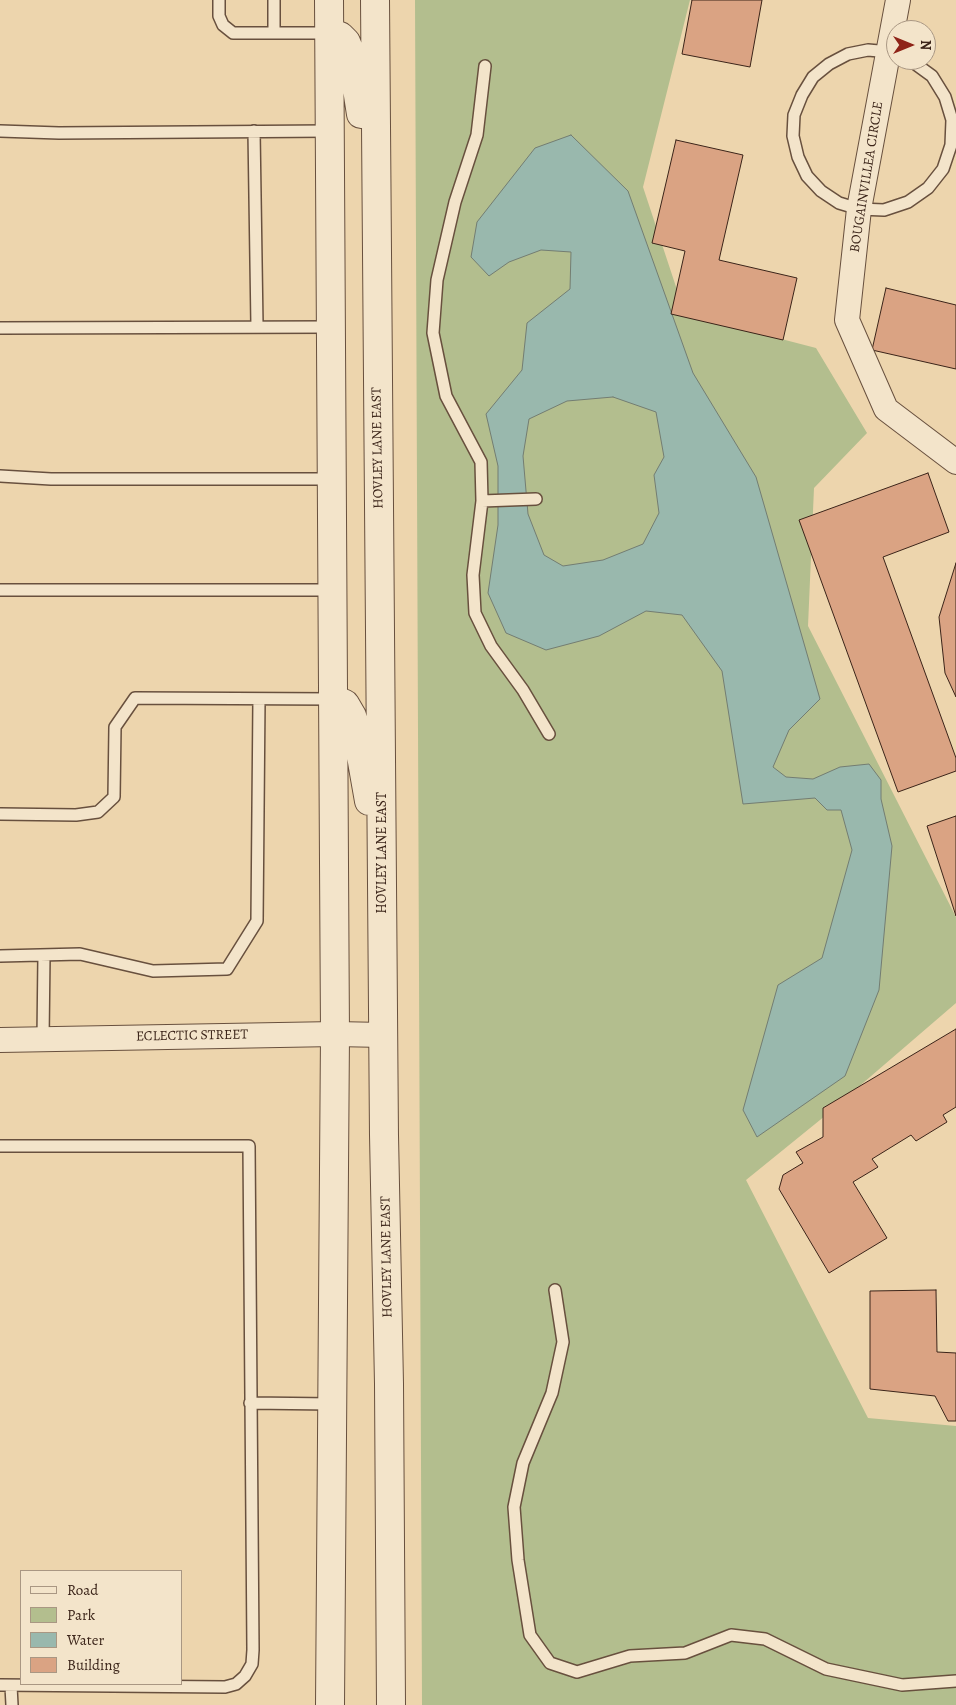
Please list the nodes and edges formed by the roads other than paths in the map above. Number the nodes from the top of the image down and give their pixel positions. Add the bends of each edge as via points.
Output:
1 (219, 0) edge
2 (274, 0) edge
3 (329, 0) edge
4 (374, 0) edge
5 (898, 0) edge
6 (898, 20) edge
7 (329, 32) junction
8 (274, 33) junction
9 (886, 53) edge
10 (485, 66) dead end
11 (894, 70) edge
12 (922, 70) edge
13 (0, 131) edge
14 (254, 131) junction
15 (330, 131) junction
16 (859, 209) junction
17 (375, 235) junction
18 (257, 326) junction
19 (330, 327) junction
20 (0, 328) edge
21 (956, 462) edge
22 (0, 476) edge
23 (331, 479) junction
24 (536, 499) dead end
25 (482, 501) junction
26 (0, 590) edge
27 (332, 590) junction
28 (259, 698) junction
29 (333, 699) junction
30 (549, 734) dead end
31 (0, 814) edge
32 (383, 863) junction
33 (44, 955) junction
34 (0, 956) edge
35 (335, 1034) junction
36 (384, 1035) junction
37 (43, 1039) junction
38 (0, 1040) edge
39 (0, 1146) edge
40 (555, 1290) dead end
41 (250, 1403) junction
42 (332, 1404) junction
43 (956, 1681) edge
44 (6, 1685) edge
45 (12, 1705) edge
46 (330, 1705) edge
47 (391, 1705) edge

1 - 8 lane via 223,25 233,33
2 - 8 lane
3 - 7 street
4 - 17 street, HOVLEY LANE EAST
5 - 6 street, BOUGAINVILLEA CIRCLE
7 - 8 lane
7 - 15 street
7 - 17 street via 346,42 352,57
9 - 16 lane via 868,50 829,64 813,78 794,115 798,157 807,176 821,192 839,203
10 - 25 lane via 477,135 454,202 437,280 433,333 446,396 481,462
11 - 16 street, BOUGAINVILLEA CIRCLE
12 - 16 lane via 932,76 946,97 952,120 951,145 943,169 928,188 908,202 884,210
13 - 14 lane
14 - 15 lane
14 - 18 lane
15 - 19 street
16 - 21 street, BOUGAINVILLEA CIRCLE via 847,320 886,409
17 - 32 street, HOVLEY LANE EAST
18 - 19 lane
18 - 20 lane
19 - 23 street
22 - 23 lane via 51,479
23 - 27 street
24 - 25 lane
25 - 30 lane via 473,575 475,613 491,646 523,690
26 - 27 lane
27 - 29 street
28 - 29 lane
28 - 31 lane via 134,698 115,726 114,797 98,812 76,815
28 - 33 lane via 257,920 227,969 153,971 80,954
29 - 32 street via 345,704 352,716
29 - 35 street
32 - 36 street, HOVLEY LANE EAST
33 - 34 lane
33 - 37 lane
35 - 36 street, ECLECTIC STREET
35 - 37 street, ECLECTIC STREET
35 - 42 street
36 - 47 street, HOVLEY LANE EAST
37 - 38 street, ECLECTIC STREET
39 - 41 lane via 249,1146
40 - 43 lane via 563,1342 552,1393 524,1463 514,1507 518,1560 530,1635 550,1664 577,1672 630,1656 685,1653 731,1635 765,1639 826,1669 902,1685
41 - 42 lane
41 - 44 lane via 254,1650 252,1664 245,1676 236,1684 225,1687
42 - 46 street
44 - 45 lane

